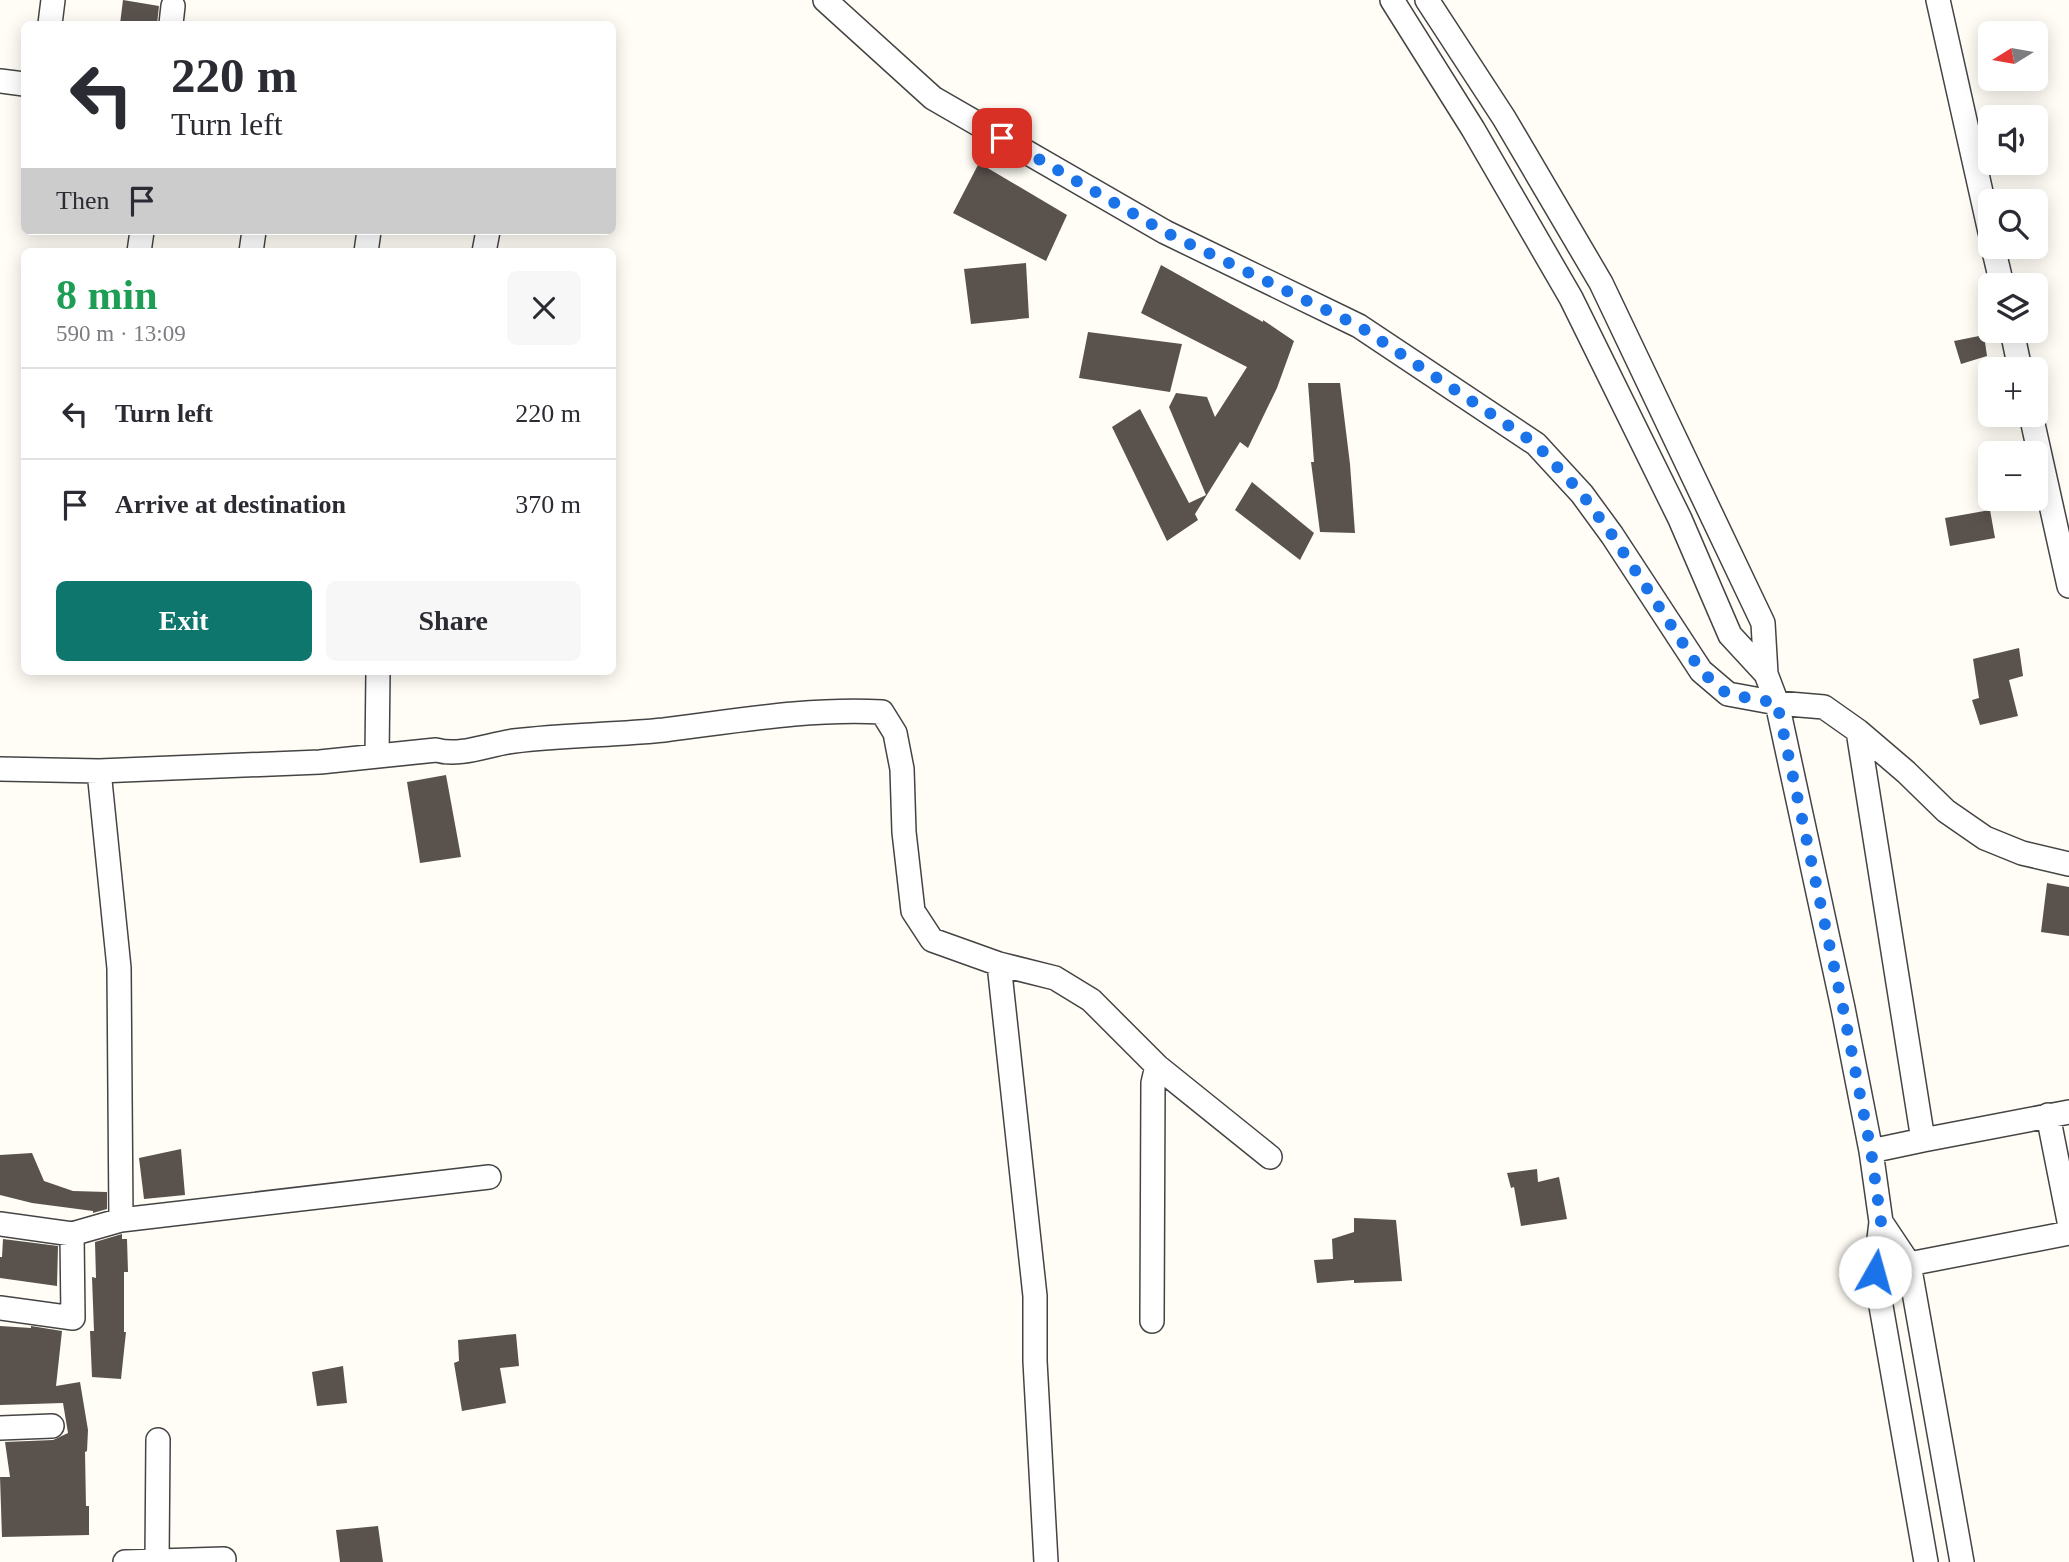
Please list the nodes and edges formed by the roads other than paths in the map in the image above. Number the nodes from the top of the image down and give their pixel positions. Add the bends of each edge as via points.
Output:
1 (53, 0) edge
2 (825, 0) edge
3 (1392, 0) edge
4 (1427, 0) edge
5 (1938, 0) edge
6 (50, 21) edge
7 (0, 81) edge
8 (21, 84) edge
9 (1980, 189) edge
10 (2034, 427) edge
11 (2069, 586) edge
12 (1766, 674) junction
13 (378, 675) edge
14 (1777, 703) junction
15 (1858, 732) junction
16 (377, 756) junction
17 (0, 769) edge
18 (99, 771) junction
19 (2069, 864) edge
20 (999, 964) junction
21 (1157, 1066) junction
22 (2058, 1113) edge
23 (1923, 1140) junction
24 (1871, 1151) junction
25 (1270, 1157) dead end
26 (489, 1177) dead end
27 (121, 1220) junction
28 (2069, 1221) edge
29 (1881, 1222) junction
30 (0, 1224) edge
31 (2069, 1233) edge
32 (72, 1234) junction
33 (1909, 1264) junction
34 (0, 1308) edge
35 (1152, 1321) dead end
36 (52, 1426) dead end
37 (0, 1428) edge
38 (158, 1440) dead end
39 (1944, 1470) junction
40 (1916, 1510) junction
41 (224, 1559) dead end
42 (157, 1561) edge
43 (125, 1562) edge
44 (1046, 1562) edge
45 (1926, 1562) edge
46 (1962, 1562) edge

1 - 6 street
2 - 14 street via 933,98 1165,232 1359,326 1536,444 1582,494 1701,671 1727,694
3 - 12 street via 1571,298 1680,519 1730,635
4 - 12 street via 1504,118 1601,283 1763,623
5 - 9 street
7 - 8 street
10 - 11 street
12 - 14 street
13 - 16 street
14 - 15 street via 1824,707
14 - 24 street
15 - 19 street via 1946,811 1985,838
15 - 23 street
16 - 18 street
16 - 20 street via 436,750 448,754 513,741 663,730 743,718 846,710 882,712 895,733 902,769 914,911 932,940
17 - 18 street
18 - 27 street via 119,968
20 - 21 street via 1055,978 1091,1000
20 - 44 street via 1035,1296
21 - 25 street
21 - 35 street via 1153,1083
22 - 23 street
22 - 28 street
23 - 24 street
24 - 29 street
26 - 27 street
27 - 32 street
29 - 33 street
29 - 40 street via 1875,1272
30 - 32 street
31 - 33 street
32 - 34 street via 73,1318
33 - 39 street
36 - 37 street
38 - 42 street
39 - 40 street
39 - 46 street
40 - 45 street
41 - 42 street
42 - 43 street

